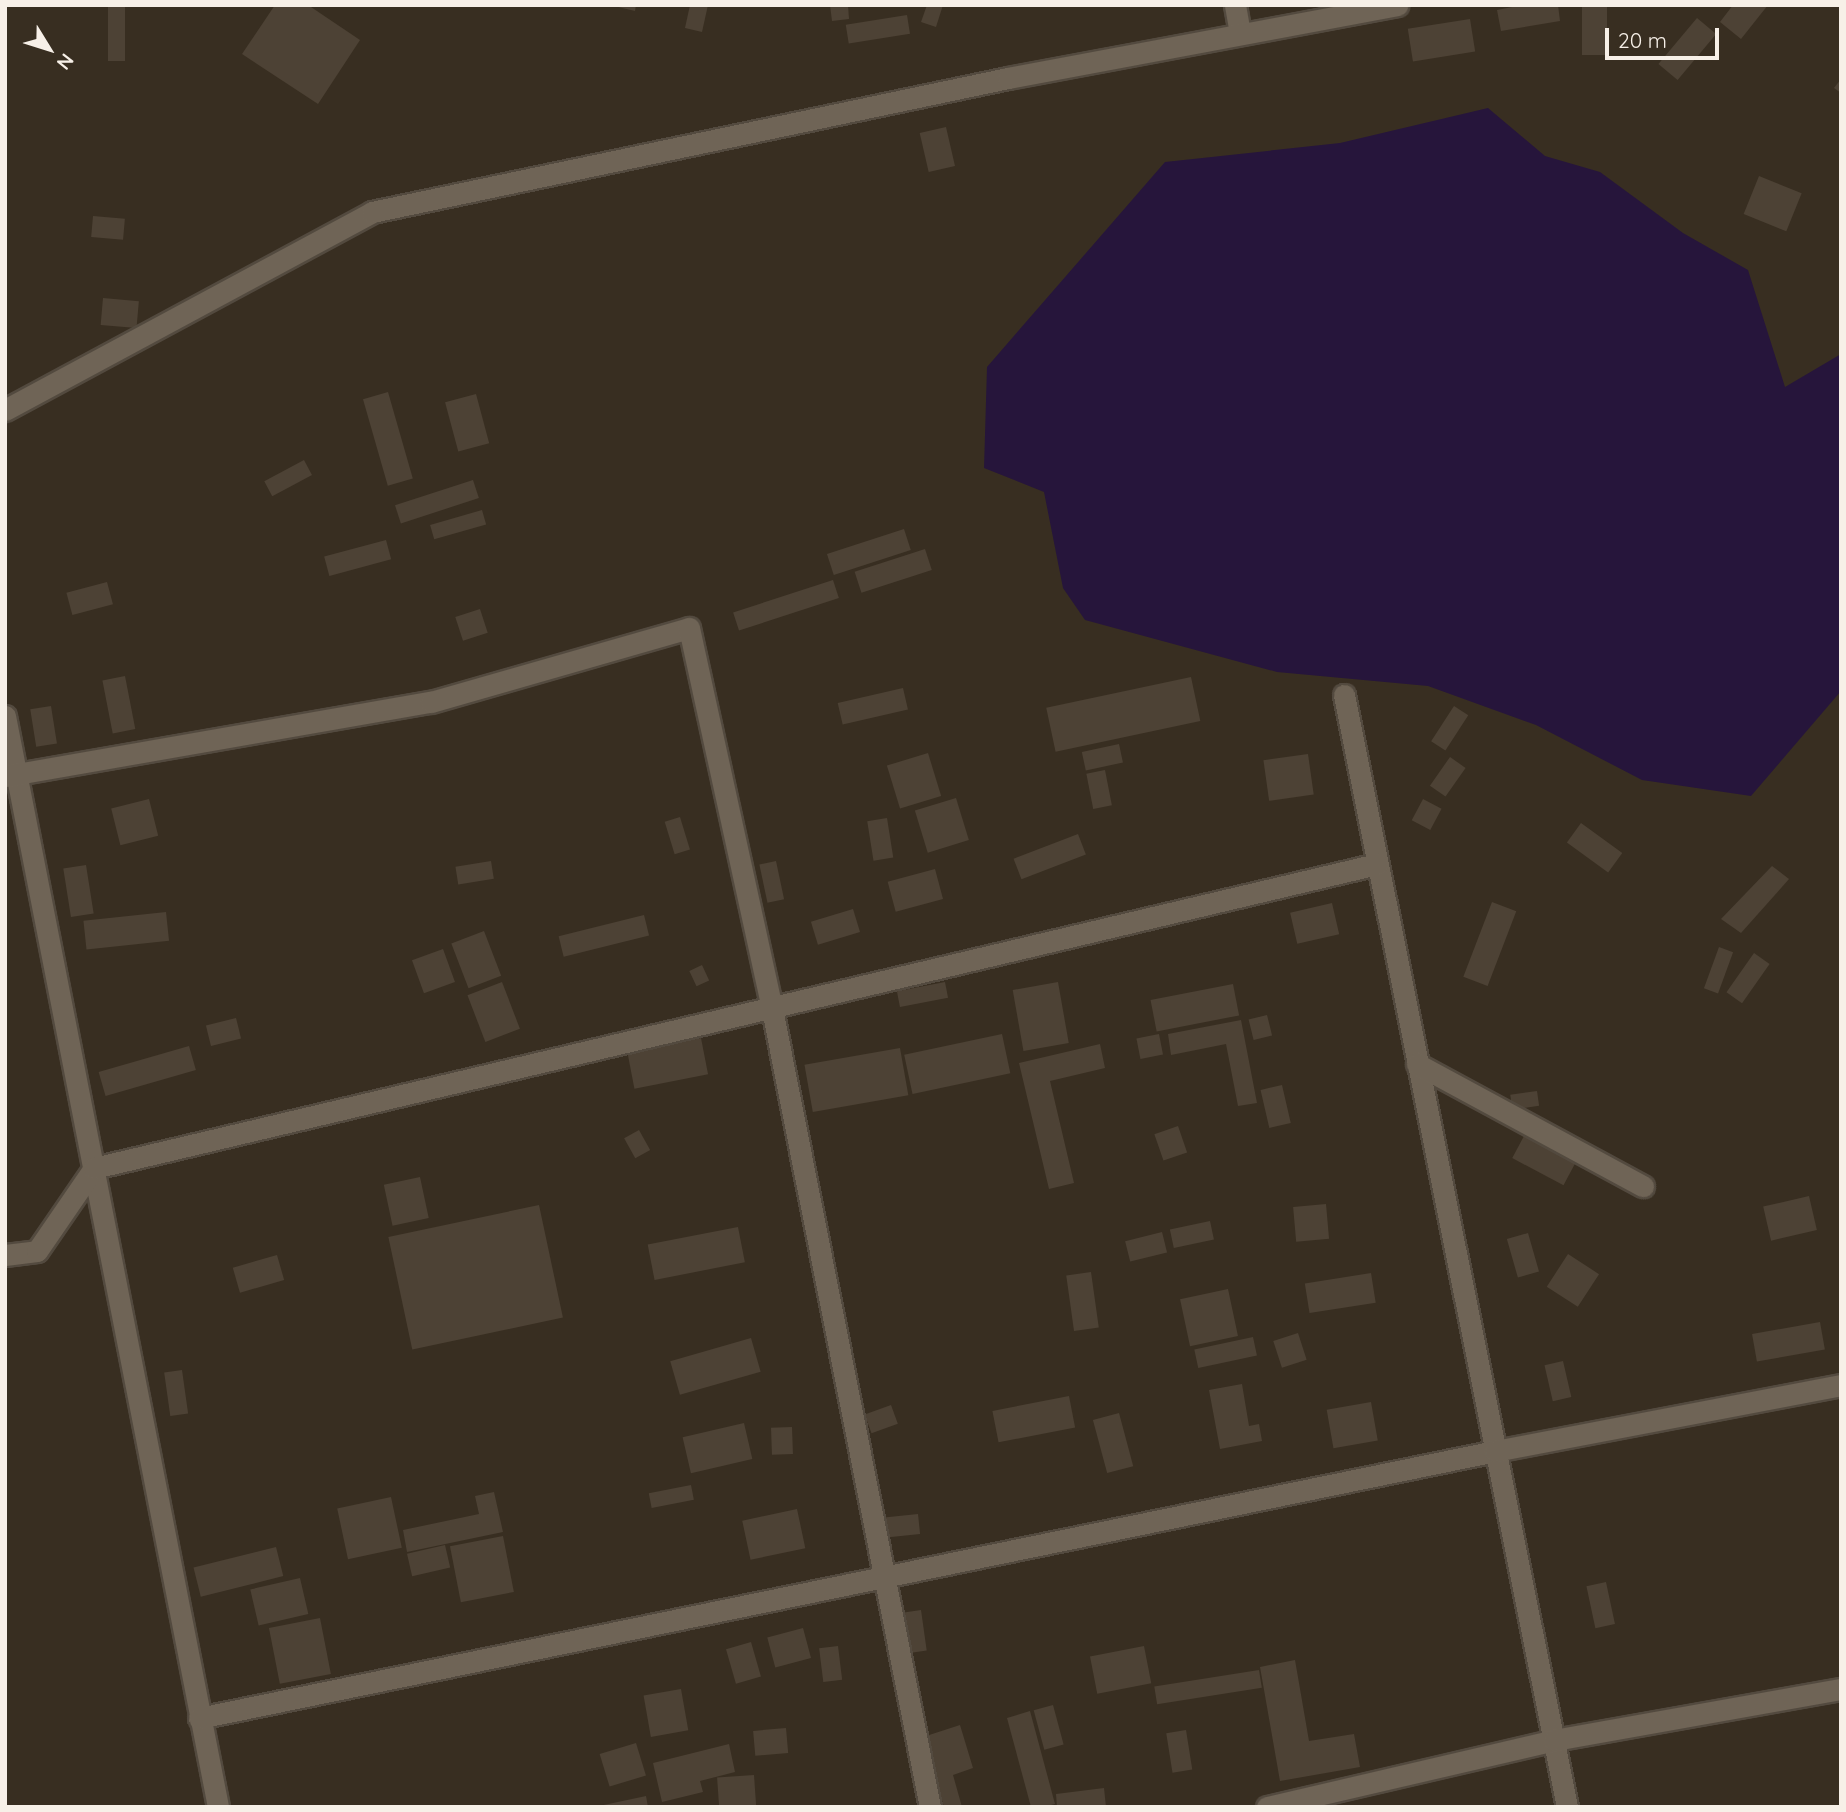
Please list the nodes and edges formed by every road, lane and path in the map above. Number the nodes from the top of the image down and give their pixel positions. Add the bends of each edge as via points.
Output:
1 (1235, 5) edge
2 (1397, 5) edge
3 (1240, 34) junction
4 (5, 410) edge
5 (1344, 695) dead end
6 (5, 716) edge
7 (11, 775) edge
8 (1377, 864) junction
9 (772, 1009) junction
10 (1417, 1064) junction
11 (94, 1168) junction
12 (1643, 1186) dead end
13 (5, 1255) edge
14 (1841, 1385) edge
15 (1496, 1451) junction
16 (884, 1576) junction
17 (1841, 1689) edge
18 (199, 1718) junction
19 (1553, 1740) junction
20 (218, 1807) edge
21 (930, 1807) edge
22 (1267, 1807) edge
23 (1567, 1807) edge

1 - 3 street
2 - 3 street
3 - 4 street via 372,212
5 - 8 street
6 - 7 street
7 - 9 street via 430,702 689,628
7 - 11 street
8 - 9 street
8 - 10 street
9 - 11 street
9 - 16 street
10 - 12 street
10 - 15 street
11 - 13 street via 37,1251
11 - 18 street
14 - 15 street
15 - 16 street
15 - 19 street
16 - 18 street
16 - 21 street
17 - 19 street
18 - 20 street
19 - 22 street
19 - 23 street

